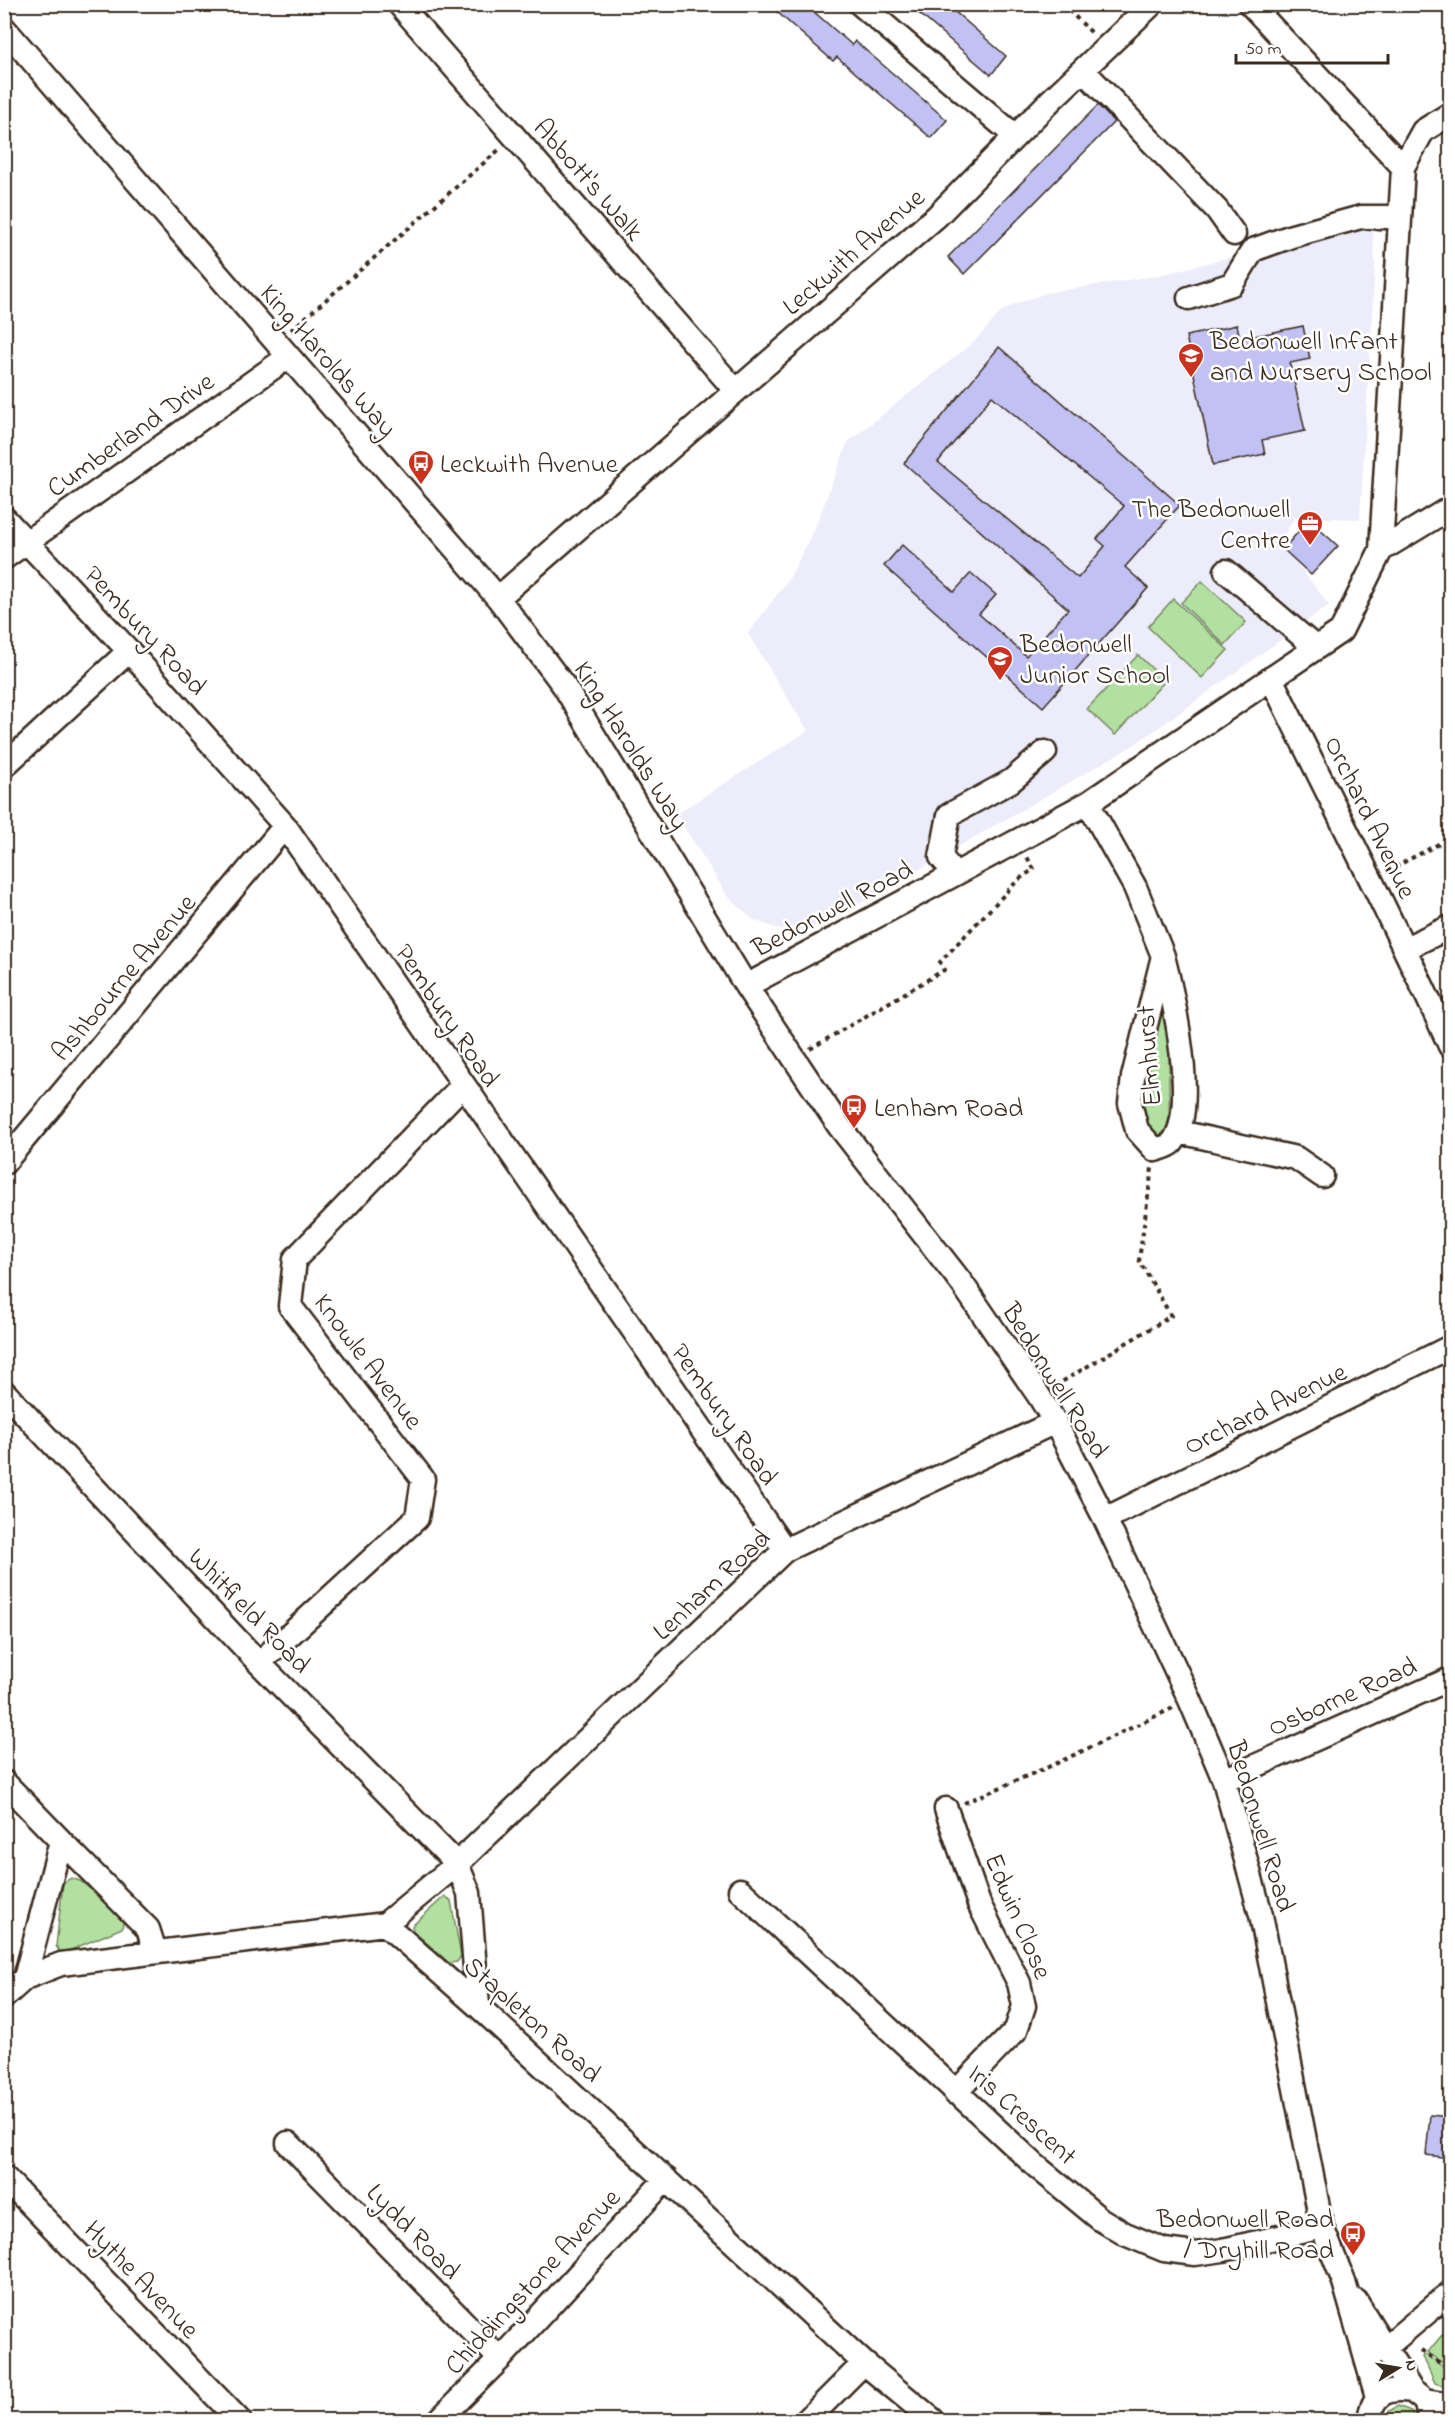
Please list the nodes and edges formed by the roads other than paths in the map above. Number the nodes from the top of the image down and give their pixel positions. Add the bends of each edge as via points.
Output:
1 (399, 4) edge
2 (860, 4) edge
3 (1152, 4) edge
4 (1250, 4) edge
5 (4, 28) edge
6 (1083, 70) junction
7 (1450, 114) edge
8 (1015, 136) junction
9 (1403, 167) junction
10 (1400, 217) junction
11 (1234, 234) dead end
12 (1189, 298) dead end
13 (282, 349) junction
14 (736, 391) junction
15 (1450, 508) edge
16 (4, 518) edge
17 (26, 542) junction
18 (1381, 550) junction
19 (4, 558) edge
20 (1226, 571) dead end
21 (498, 598) junction
22 (1316, 648) junction
23 (129, 651) junction
24 (1271, 678) junction
25 (1045, 752) dead end
26 (4, 766) edge
27 (1088, 803) junction
28 (285, 826) junction
29 (955, 874) junction
30 (1450, 927) edge
31 (1406, 948) junction
32 (1163, 956) junction
33 (746, 986) junction
34 (1450, 1047) edge
35 (462, 1086) junction
36 (1179, 1132) junction
37 (4, 1163) edge
38 (1322, 1176) dead end
39 (1450, 1347) edge
40 (4, 1392) edge
41 (1055, 1422) junction
42 (1105, 1520) junction
43 (785, 1550) junction
44 (259, 1663) junction
45 (1450, 1679) edge
46 (1224, 1780) junction
47 (4, 1782) edge
48 (946, 1809) road end
49 (61, 1841) junction
50 (457, 1864) junction
51 (740, 1890) dead end
52 (385, 1924) junction
53 (155, 1951) junction
54 (25, 1978) junction
55 (4, 1997) edge
56 (478, 2006) junction
57 (955, 2093) junction
58 (288, 2143) dead end
59 (4, 2177) edge
60 (666, 2179) junction
61 (1322, 2228) junction
62 (1344, 2282) junction
63 (1450, 2293) edge
64 (1386, 2347) junction
65 (1365, 2357) junction
66 (500, 2360) junction
67 (864, 2363) junction
68 (1377, 2397) junction
69 (1422, 2404) edge
70 (1450, 2405) edge
71 (239, 2421) edge
72 (439, 2421) edge
73 (807, 2421) edge
74 (933, 2421) edge
75 (1369, 2421) edge

1 - 14 street, Abbott's Walk
2 - 8 street
3 - 6 street, Leckwith Avenue
4 - 9 street
5 - 13 street, King Harolds Way
6 - 8 street, Leckwith Avenue
6 - 11 street via 1217,210
7 - 9 street, Bedonwell Road via 1423,131
8 - 14 street, Leckwith Avenue via 937,216
9 - 10 street, Bedonwell Road
10 - 12 street via 1360,217 1253,250 1232,284
10 - 18 street, Bedonwell Road
13 - 17 street, Cumberland Drive
13 - 21 street, King Harolds Way
14 - 21 street, Leckwith Avenue
15 - 18 street
16 - 17 street, Pembury Road
17 - 19 street, Cumberland Drive
17 - 23 street, Pembury Road
18 - 22 street, Bedonwell Road via 1341,631
20 - 22 street
21 - 33 street, King Harolds Way via 564,686
22 - 24 street, Bedonwell Road
23 - 26 street
23 - 28 street, Pembury Road
24 - 27 street, Bedonwell Road
24 - 31 street, Orchard Avenue via 1369,881
25 - 29 street via 1011,781 949,815 941,857
27 - 29 street, Bedonwell Road
27 - 32 street, Elmhurst via 1135,887
28 - 35 street, Pembury Road
28 - 37 street, Ashbourne Avenue
29 - 33 street, Bedonwell Road
30 - 31 street
31 - 34 street, Orchard Avenue
32 - 36 street, Elmhurst via 1176,1009 1184,1095
32 - 36 street, Elmhurst via 1130,1103 1137,1130 1155,1150 1170,1145
33 - 41 street, Bedonwell Road via 839,1126 960,1282
35 - 43 street, Pembury Road
35 - 44 street, Knowle Avenue via 295,1259 290,1306 423,1479 417,1518
36 - 38 street via 1288,1156
39 - 42 street, Orchard Avenue
40 - 44 street, Whitfield Road
41 - 42 street, Bedonwell Road
41 - 43 street, Lenham Road
42 - 46 street, Bedonwell Road
43 - 50 street, Lenham Road
44 - 50 street, Whitfield Road
45 - 46 street, Osborne Road
46 - 61 street, Bedonwell Road via 1261,1915
47 - 49 street
48 - 57 street, Edwin Close via 979,1904 1019,1983 1024,2006 1016,2030
49 - 53 street via 148,1929
49 - 54 street
50 - 52 street, Lenham Road
50 - 56 street via 469,1893
51 - 57 street, Iris Crescent
52 - 53 street
52 - 56 street, Stapleton Road
53 - 54 street via 62,1964
54 - 55 street
56 - 60 street, Stapleton Road
57 - 61 street, Iris Crescent via 1100,2219 1164,2250 1206,2253
58 - 66 street, Lydd Road
59 - 71 street, Hythe Avenue
60 - 66 street, Chiddingstone Avenue
60 - 67 street, Stapleton Road
61 - 62 street, Bedonwell Road
62 - 64 street, Bedonwell Road
62 - 65 street, Bedonwell Road
63 - 64 street
64 - 65 street
64 - 69 street, Bedonwell Road
65 - 68 street, Bedonwell Road
66 - 72 street, Chiddingstone Avenue
67 - 73 street
67 - 74 street, Stapleton Road
68 - 69 street via 1395,2388
68 - 75 street via 1370,2408
69 - 70 street

